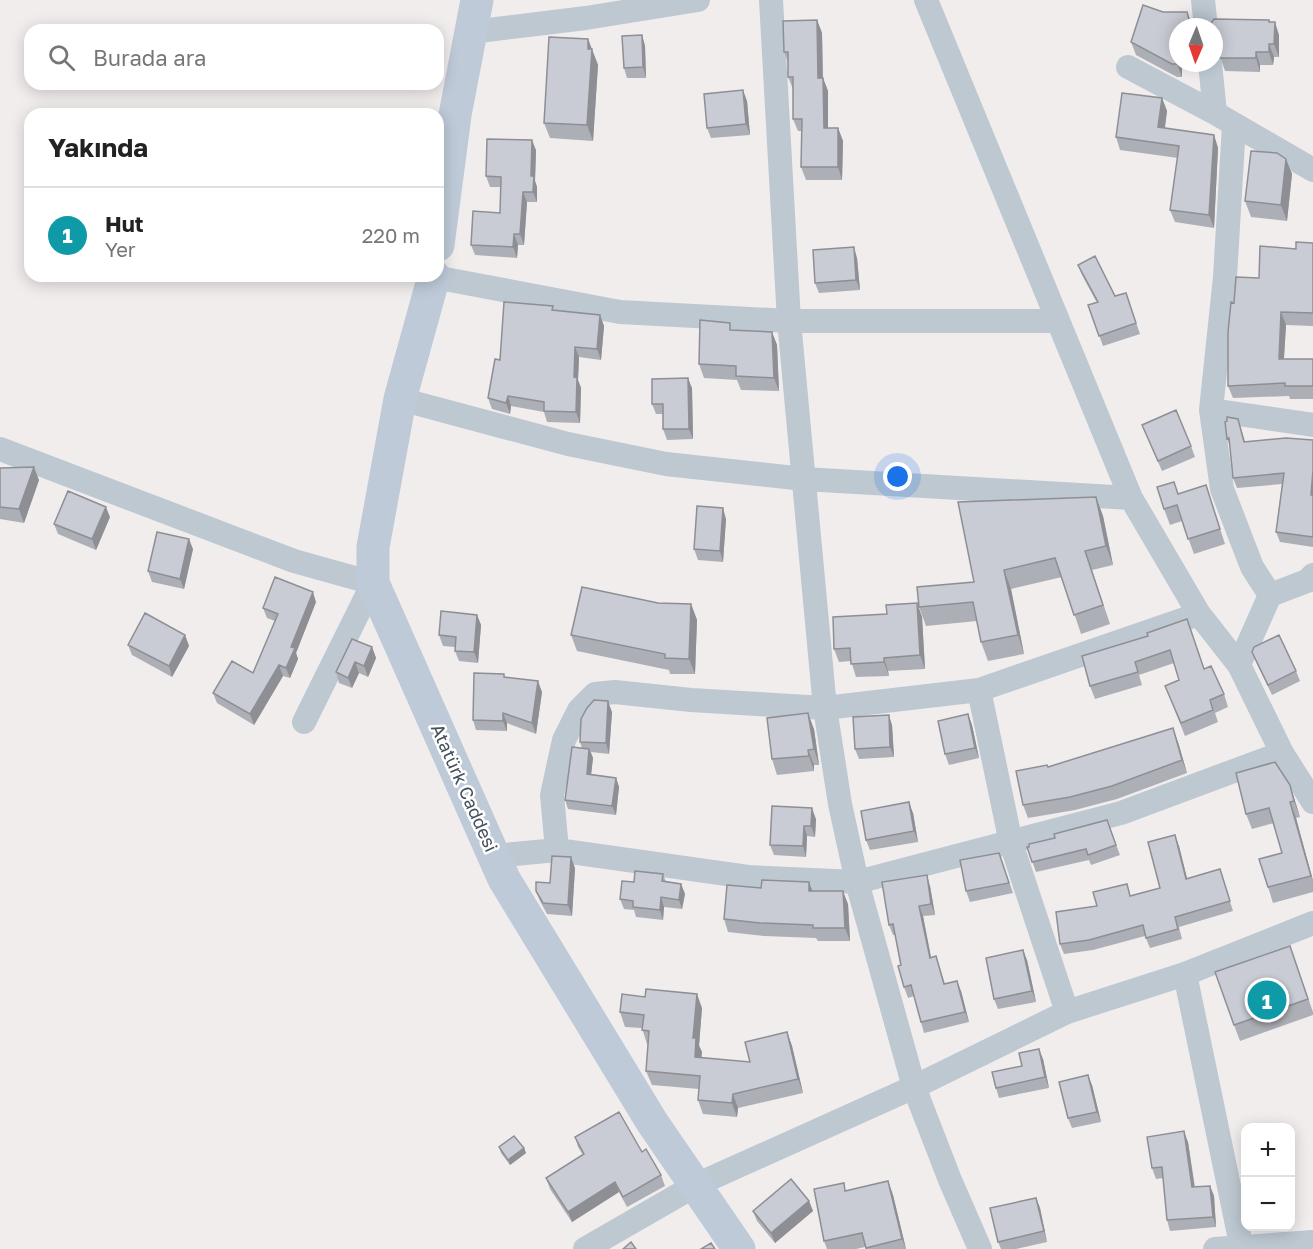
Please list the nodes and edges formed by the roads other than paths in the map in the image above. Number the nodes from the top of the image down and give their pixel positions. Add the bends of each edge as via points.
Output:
1 (477, 0) edge
2 (698, 0) edge
3 (771, 0) edge
4 (926, 0) edge
5 (1203, 0) edge
6 (1205, 18) edge
7 (471, 32) junction
8 (1128, 67) dead end
9 (1212, 72) edge
10 (1225, 119) junction
11 (1313, 170) edge
12 (444, 195) edge
13 (444, 268) edge
14 (431, 282) edge
15 (789, 321) junction
16 (1058, 321) junction
17 (400, 399) junction
18 (1211, 410) junction
19 (1313, 425) edge
20 (0, 449) edge
21 (804, 479) junction
22 (1131, 498) junction
23 (1313, 575) edge
24 (373, 583) junction
25 (1270, 595) junction
26 (1198, 614) junction
27 (1239, 665) junction
28 (979, 690) junction
29 (825, 708) junction
30 (304, 722) dead end
31 (1282, 753) junction
32 (1313, 802) edge
33 (1011, 843) junction
34 (557, 850) junction
35 (494, 856) junction
36 (857, 882) junction
37 (1313, 923) edge
38 (1185, 974) junction
39 (1067, 1012) junction
40 (914, 1087) junction
41 (696, 1185) junction
42 (1313, 1242) edge
43 (1242, 1248) edge
44 (585, 1249) edge
45 (739, 1249) edge
46 (980, 1249) edge
47 (1215, 1249) edge

1 - 7 street, Atatürk Caddesi
2 - 7 street
3 - 15 street
4 - 16 street
5 - 6 street
7 - 12 street, Atatürk Caddesi via 454,116
8 - 10 street
9 - 10 street
10 - 11 street
10 - 18 street via 1226,277
13 - 15 street via 620,312
14 - 17 street, Atatürk Caddesi
15 - 16 street
15 - 21 street
16 - 22 street
17 - 21 street via 568,444 666,464
17 - 24 street, Atatürk Caddesi via 373,547
18 - 19 street
18 - 25 street via 1222,489 1252,567
20 - 24 street via 294,561
21 - 22 street
21 - 29 street
22 - 26 street
23 - 25 street
24 - 30 street
24 - 35 street, Atatürk Caddesi
25 - 27 street
26 - 27 street
26 - 28 street
27 - 31 street
28 - 29 street
28 - 33 street
29 - 34 street via 615,692 595,694 579,710 564,740 552,795
29 - 36 street
31 - 32 street
31 - 33 street via 1121,813
33 - 36 street
33 - 39 street
34 - 35 street
34 - 36 street via 748,877
35 - 41 street, Atatürk Caddesi via 504,879 652,1122
36 - 40 street
37 - 38 street
38 - 39 street
38 - 43 street
39 - 40 street
40 - 41 street
40 - 46 street
41 - 44 street
41 - 45 street, Atatürk Caddesi
42 - 43 street
43 - 47 street

